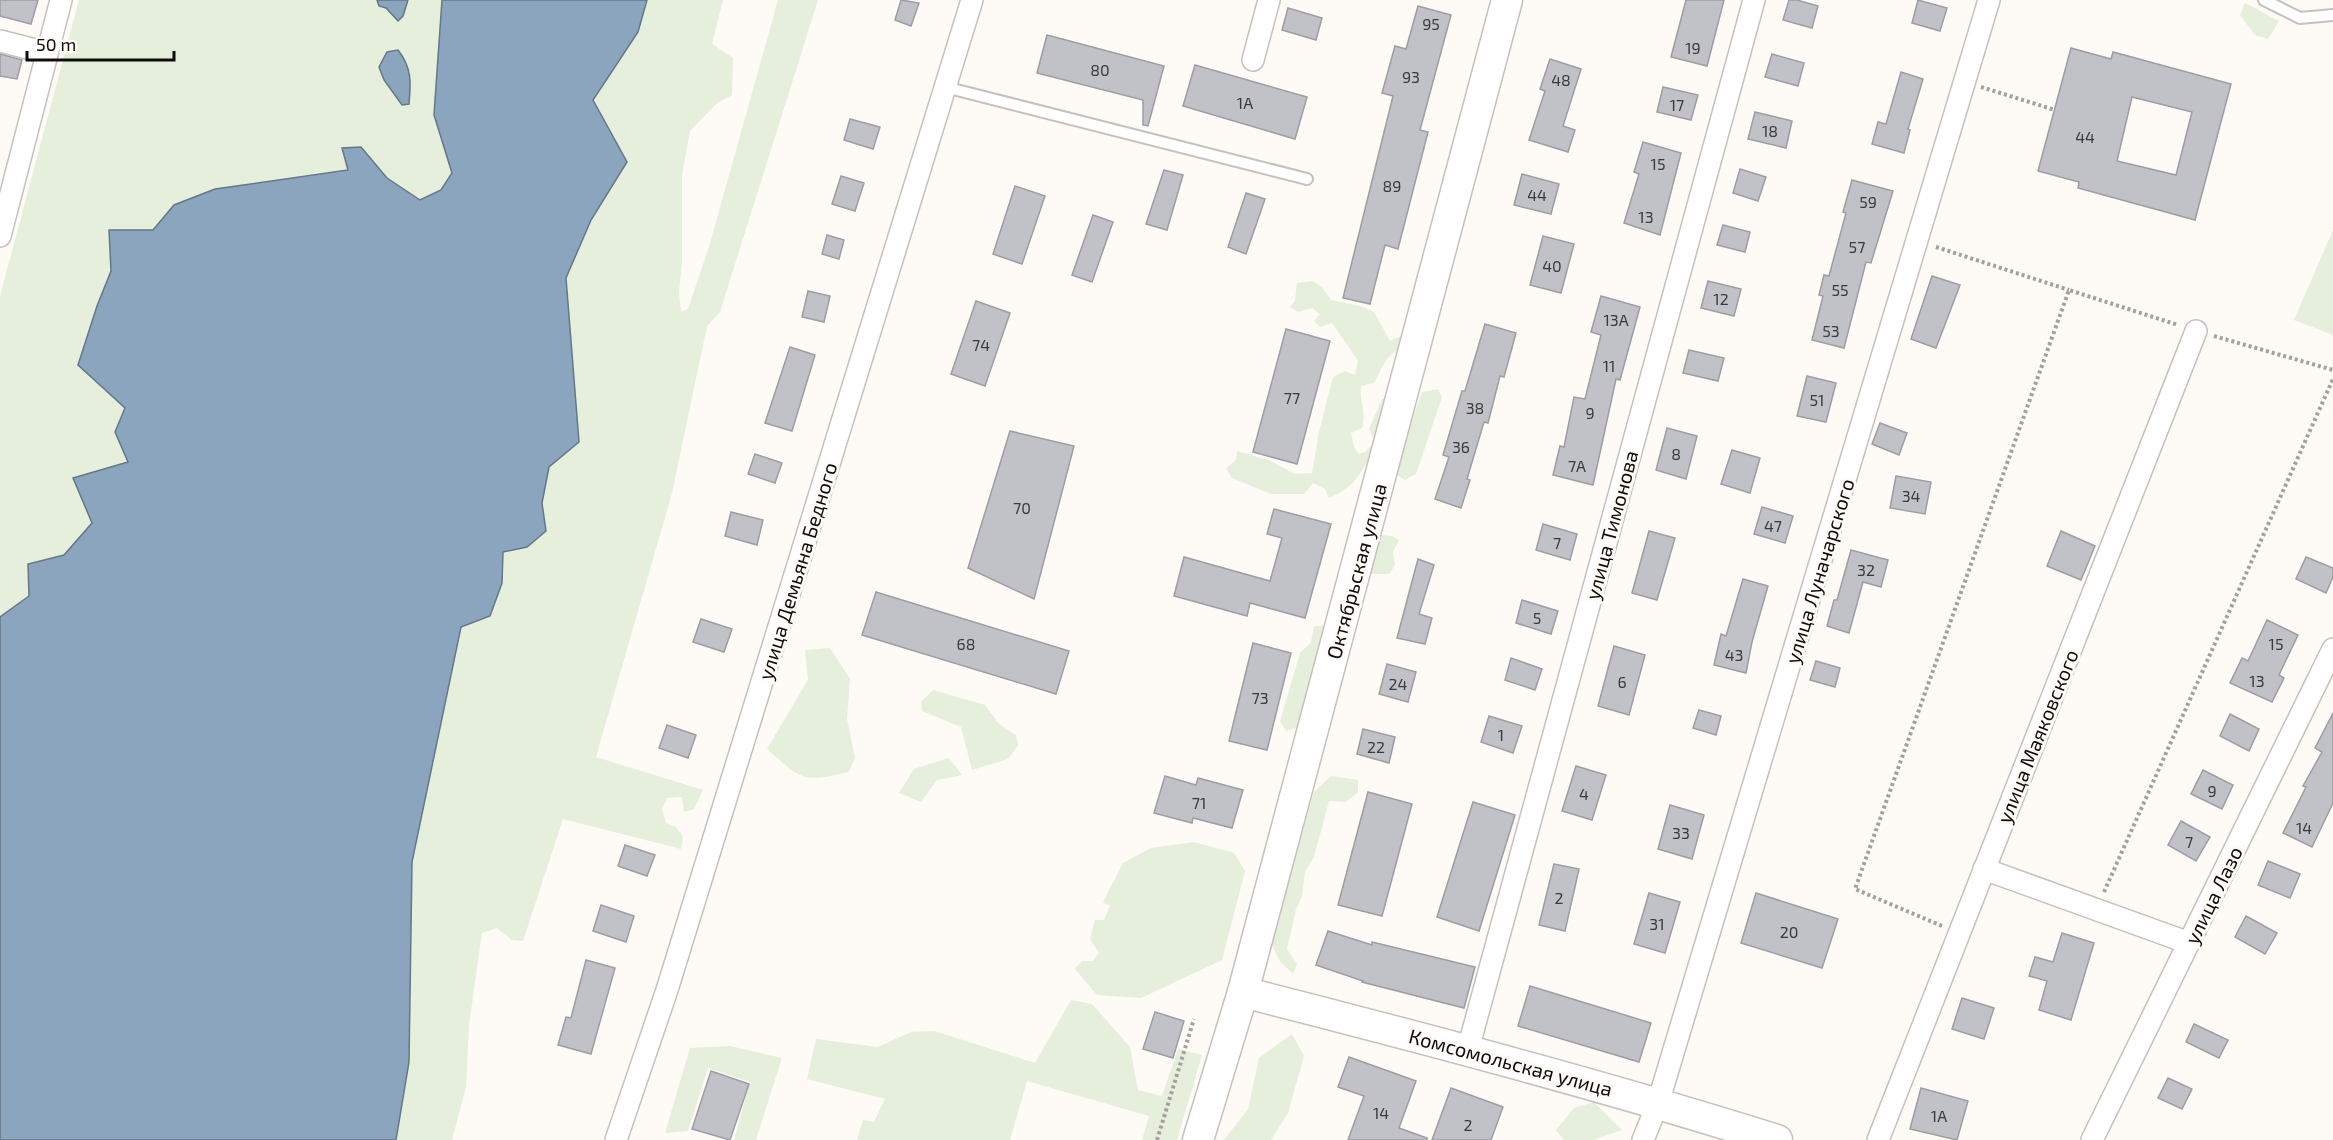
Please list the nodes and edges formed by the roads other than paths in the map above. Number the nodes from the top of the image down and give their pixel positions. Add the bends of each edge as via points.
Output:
1 (61, 0) edge
2 (972, 0) edge
3 (1269, 0) edge
4 (1507, 0) edge
5 (1754, 0) edge
6 (1989, 0) edge
7 (2264, 0) edge
8 (2333, 15) edge
9 (0, 41) edge
10 (47, 53) junction
11 (1253, 60) dead end
12 (945, 87) junction
13 (1307, 179) dead end
14 (0, 237) edge
15 (2196, 332) road end
16 (2333, 649) edge
17 (1984, 869) junction
18 (2189, 943) junction
19 (1243, 992) junction
20 (1468, 1049) junction
21 (1658, 1103) junction
22 (616, 1140) edge
23 (1198, 1140) edge
24 (1643, 1140) edge
25 (1777, 1140) edge
26 (1878, 1140) edge
27 (2092, 1140) edge

1 - 10 street
2 - 12 street, улица Демьяна Бедного
3 - 11 street
4 - 19 street, Октябрьская улица
5 - 20 street, улица Тимонова
6 - 21 street, улица Луначарского
7 - 8 lane via 2300,18
9 - 10 street
10 - 14 street
12 - 13 lane
12 - 22 street, улица Демьяна Бедного via 667,990
15 - 17 street, улица Маяковского
16 - 18 street, улица Лазо
17 - 18 street
17 - 26 street, улица Маяковского
18 - 27 street, улица Лазо
19 - 20 street, Комсомольская улица
19 - 23 street, Октябрьская улица
20 - 21 street, Комсомольская улица
21 - 24 street, улица Луначарского
21 - 25 street, Комсомольская улица

